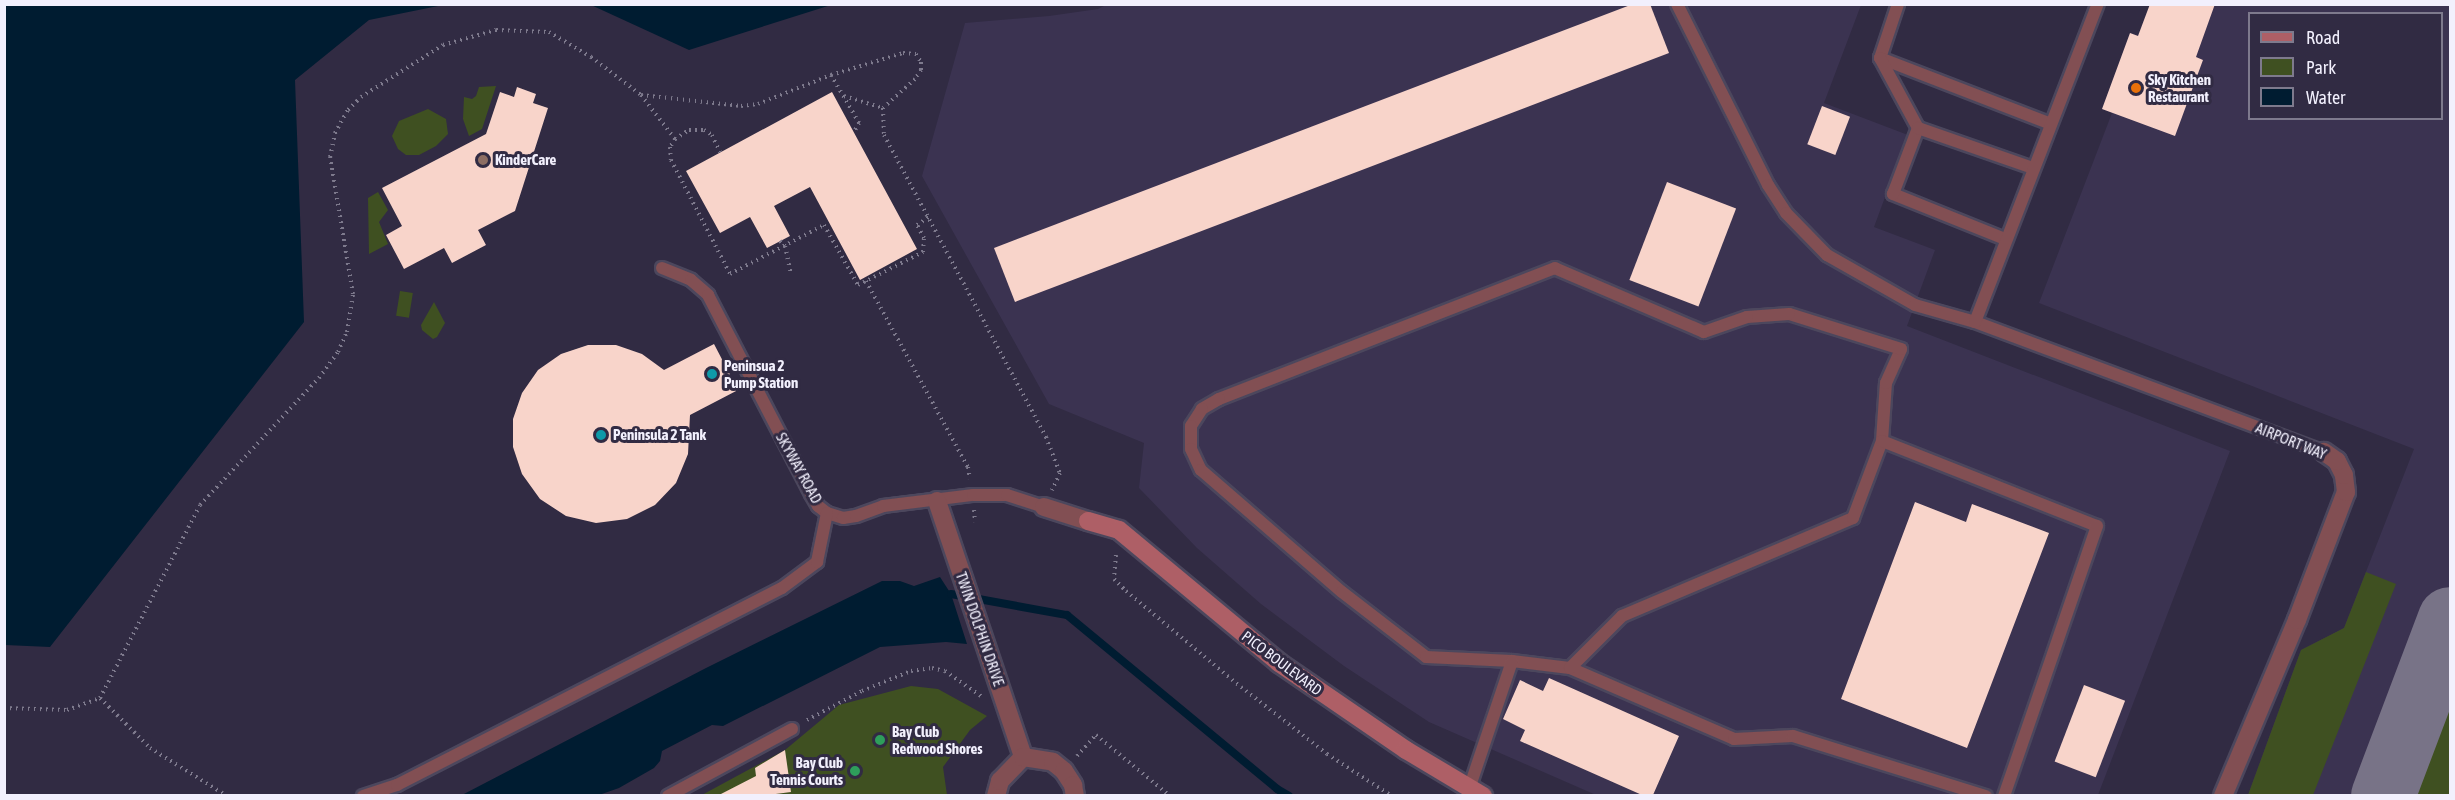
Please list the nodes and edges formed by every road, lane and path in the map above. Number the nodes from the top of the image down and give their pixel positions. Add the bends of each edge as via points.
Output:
1 (1677, 4) edge
2 (1898, 4) edge
3 (2095, 5) edge
4 (1880, 58) junction
5 (831, 75) junction
6 (641, 95) junction
7 (844, 96) junction
8 (883, 108) junction
9 (2051, 124) junction
10 (1918, 128) junction
11 (854, 132) dead end
12 (675, 139) junction
13 (720, 152) dead end
14 (2033, 168) junction
15 (929, 217) junction
16 (2005, 239) junction
17 (780, 241) dead end
18 (785, 246) junction
19 (662, 268) dead end
20 (791, 274) dead end
21 (866, 281) junction
22 (1975, 322) junction
23 (1882, 441) junction
24 (2324, 452) joint
25 (973, 495) junction
26 (937, 501) junction
27 (1044, 507) junction
28 (827, 513) junction
29 (1088, 521) joint
30 (975, 522) dead end
31 (1119, 530) junction
32 (1512, 661) junction
33 (1570, 668) junction
34 (100, 698) junction
35 (4, 708) edge
36 (1010, 713) junction
37 (792, 729) joint
38 (1023, 757) junction
39 (1064, 771) junction
40 (1476, 792) edge
41 (227, 795) edge
42 (363, 795) edge
43 (668, 795) edge
44 (996, 795) edge
45 (1075, 795) edge
46 (1170, 795) edge
47 (1392, 795) edge
48 (1986, 795) edge
49 (2004, 795) edge
50 (2223, 795) edge

1 - 22 lane, AIRPORT WAY via 1768,185 1807,236 1835,261 1915,305
2 - 4 lane
3 - 9 lane
4 - 9 lane
4 - 10 lane
5 - 6 path via 758,104 741,106
5 - 7 path
5 - 8 path via 903,53 916,54 921,70
6 - 12 path
6 - 34 path via 591,57 549,32 496,30 443,45 361,97 348,110 335,133 330,157 353,294 347,332 319,378 200,505
7 - 8 path
7 - 11 path via 859,123
8 - 15 path via 884,135
9 - 14 lane
10 - 14 lane
10 - 16 lane via 1893,194
12 - 13 path via 689,130 704,130 712,135
12 - 18 path via 670,147 671,160 730,274
14 - 16 lane
15 - 21 path via 917,225 924,238 922,252
15 - 27 path via 1057,464 1060,472
16 - 22 lane
17 - 18 path
18 - 20 path
18 - 21 path via 824,225 858,285
19 - 28 lane, SKYWAY ROAD via 691,280 708,295 811,494
21 - 25 path via 968,467
22 - 24 lane, AIRPORT WAY
23 - 32 lane via 1886,383 1901,349 1789,314 1747,317 1704,332 1555,268 1202,409 1191,426 1191,449 1201,470 1342,592 1426,657
23 - 33 lane via 1853,518 1622,616
23 - 49 lane via 2097,526
24 - 50 street, AIRPORT WAY via 2337,461 2346,492
25 - 26 lane, SKYWAY ROAD
25 - 27 lane, SKYWAY ROAD via 1007,495
25 - 30 path
26 - 28 lane, SKYWAY ROAD via 883,506 843,518
26 - 36 street, TWIN DOLPHIN DRIVE
27 - 29 street, SKYWAY ROAD
28 - 42 lane via 817,562 782,588 397,785
29 - 31 street, PICO BOULEVARD
31 - 40 street, PICO BOULEVARD via 1279,663 1406,750
31 - 47 path via 1114,579 1126,591 1327,754
32 - 33 lane
32 - 40 lane
33 - 48 lane via 1734,739 1793,736
34 - 35 path via 67,710
34 - 41 path via 150,748
36 - 37 path via 945,671 932,668 912,671 862,691
36 - 38 street, TWIN DOLPHIN DRIVE
37 - 43 lane
38 - 39 street via 1053,762
38 - 44 street via 1000,781
39 - 45 street
39 - 46 path via 1096,735

